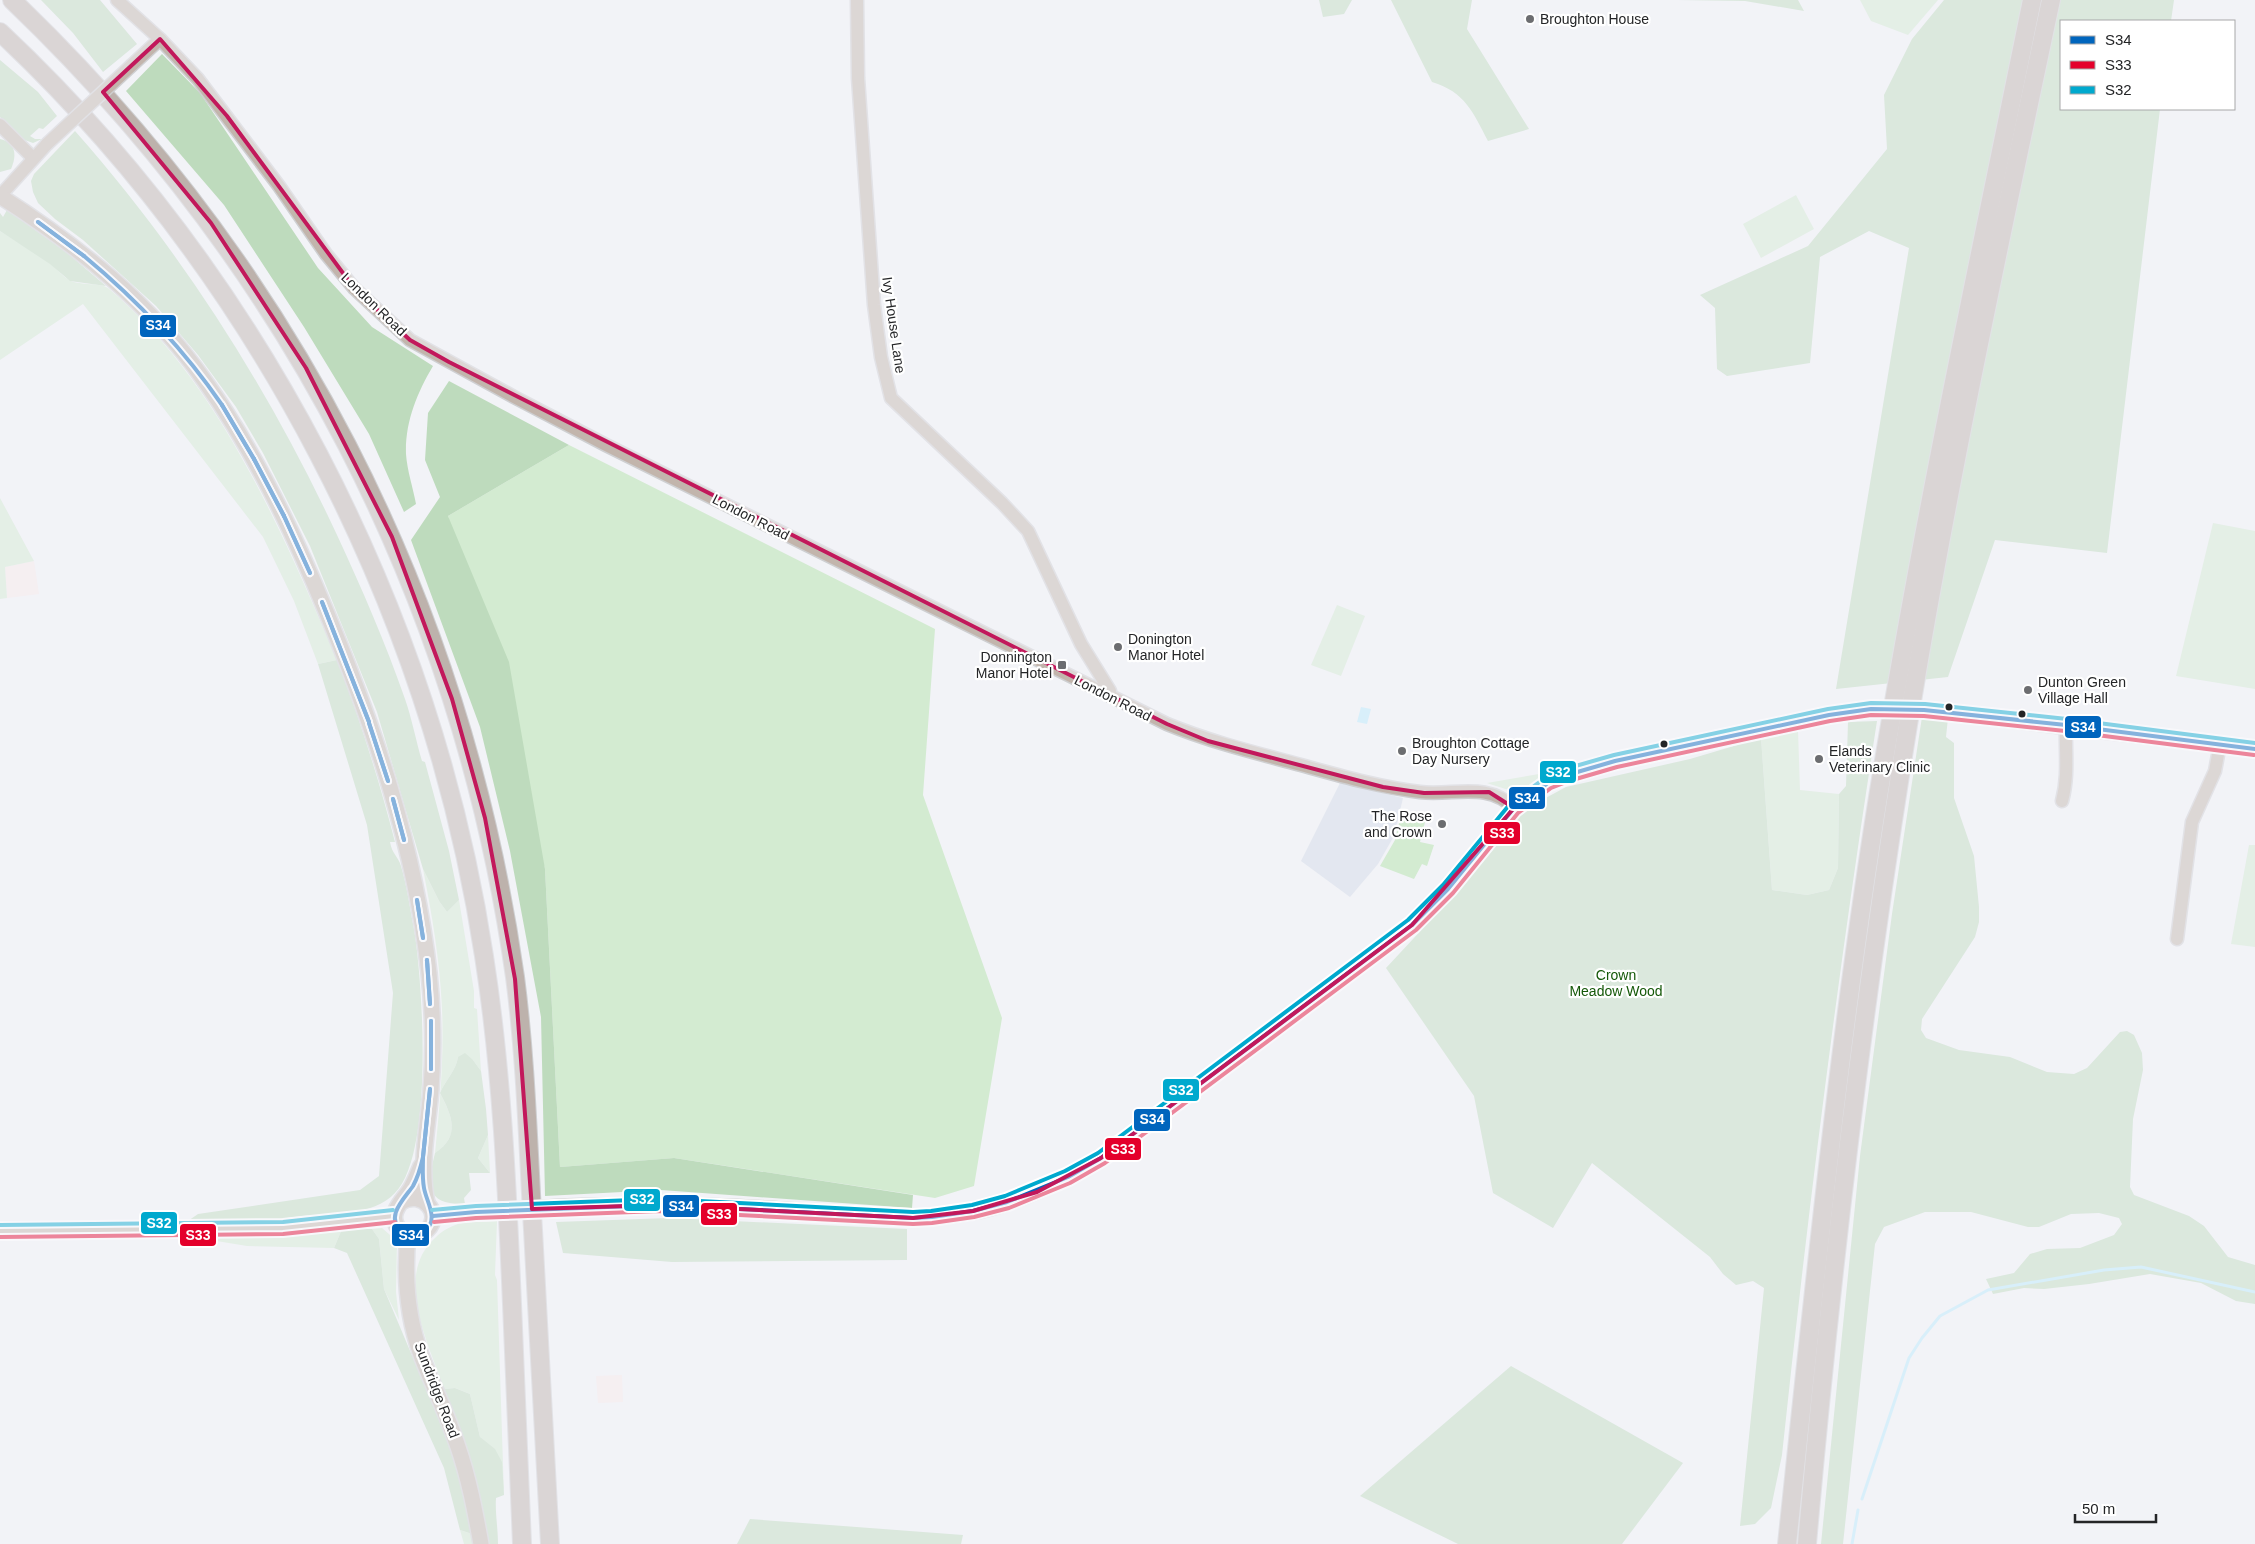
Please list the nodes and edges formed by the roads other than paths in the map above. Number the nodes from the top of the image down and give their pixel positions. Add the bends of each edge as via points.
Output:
1 (12, 0) edge
2 (117, 0) edge
3 (857, 0) edge
4 (2032, 0) edge
5 (2051, 0) edge
6 (0, 32) edge
7 (160, 39) junction
8 (0, 125) edge
9 (33, 158) junction
10 (0, 196) edge
11 (1110, 696) junction
12 (2066, 725) junction
13 (2220, 744) junction
14 (2255, 749) edge
15 (2062, 801) dead end
16 (1514, 808) junction
17 (2178, 939) dead end
18 (422, 1163) junction
19 (401, 1202) junction
20 (430, 1209) junction
21 (394, 1216) junction
22 (0, 1231) edge
23 (408, 1235) junction
24 (481, 1544) edge
25 (522, 1544) edge
26 (550, 1544) edge
27 (1786, 1544) edge
28 (1807, 1544) edge

1 - 26 highway via 72,58 145,140 211,223 276,318 365,478 409,577 439,657 485,818 515,979 527,1111
2 - 7 street, London Road
3 - 11 street, Ivy House Lane via 858,78 874,305 880,357 891,398 1028,531 1081,644
4 - 27 highway via 1965,326 1890,727 1831,1132
5 - 28 highway via 1963,424 1908,724 1855,1088
6 - 25 highway via 56,88 133,175 234,312 325,470 370,564 412,671 462,841 492,1013 506,1187
7 - 9 street, bridge
7 - 11 street, London Road via 227,116 348,282 410,340 606,445
8 - 9 street
9 - 10 street
10 - 18 main road via 74,247 117,282 203,378 244,441 309,570 382,763 405,843 423,927 433,1038
11 - 16 street, London Road via 1208,741 1383,787 1424,793 1489,792
12 - 13 main road
12 - 15 street via 2068,760
12 - 16 main road, bridge via 1903,709 1871,709 1829,715 1589,768 1548,784
13 - 14 main road
13 - 17 street via 2215,771 2192,822
16 - 20 main road, bridge via 1448,889 1412,925 1101,1158 1036,1192 973,1211 913,1218 660,1205 476,1212
18 - 19 main road via 412,1187
18 - 20 main road
19 - 20 main road via 417,1198
19 - 21 main road
20 - 23 main road via 429,1227 425,1232
21 - 22 street via 284,1228
21 - 23 main road via 398,1228
23 - 24 main road, Sundridge Road via 406,1274 409,1312 421,1355 459,1449 474,1502

